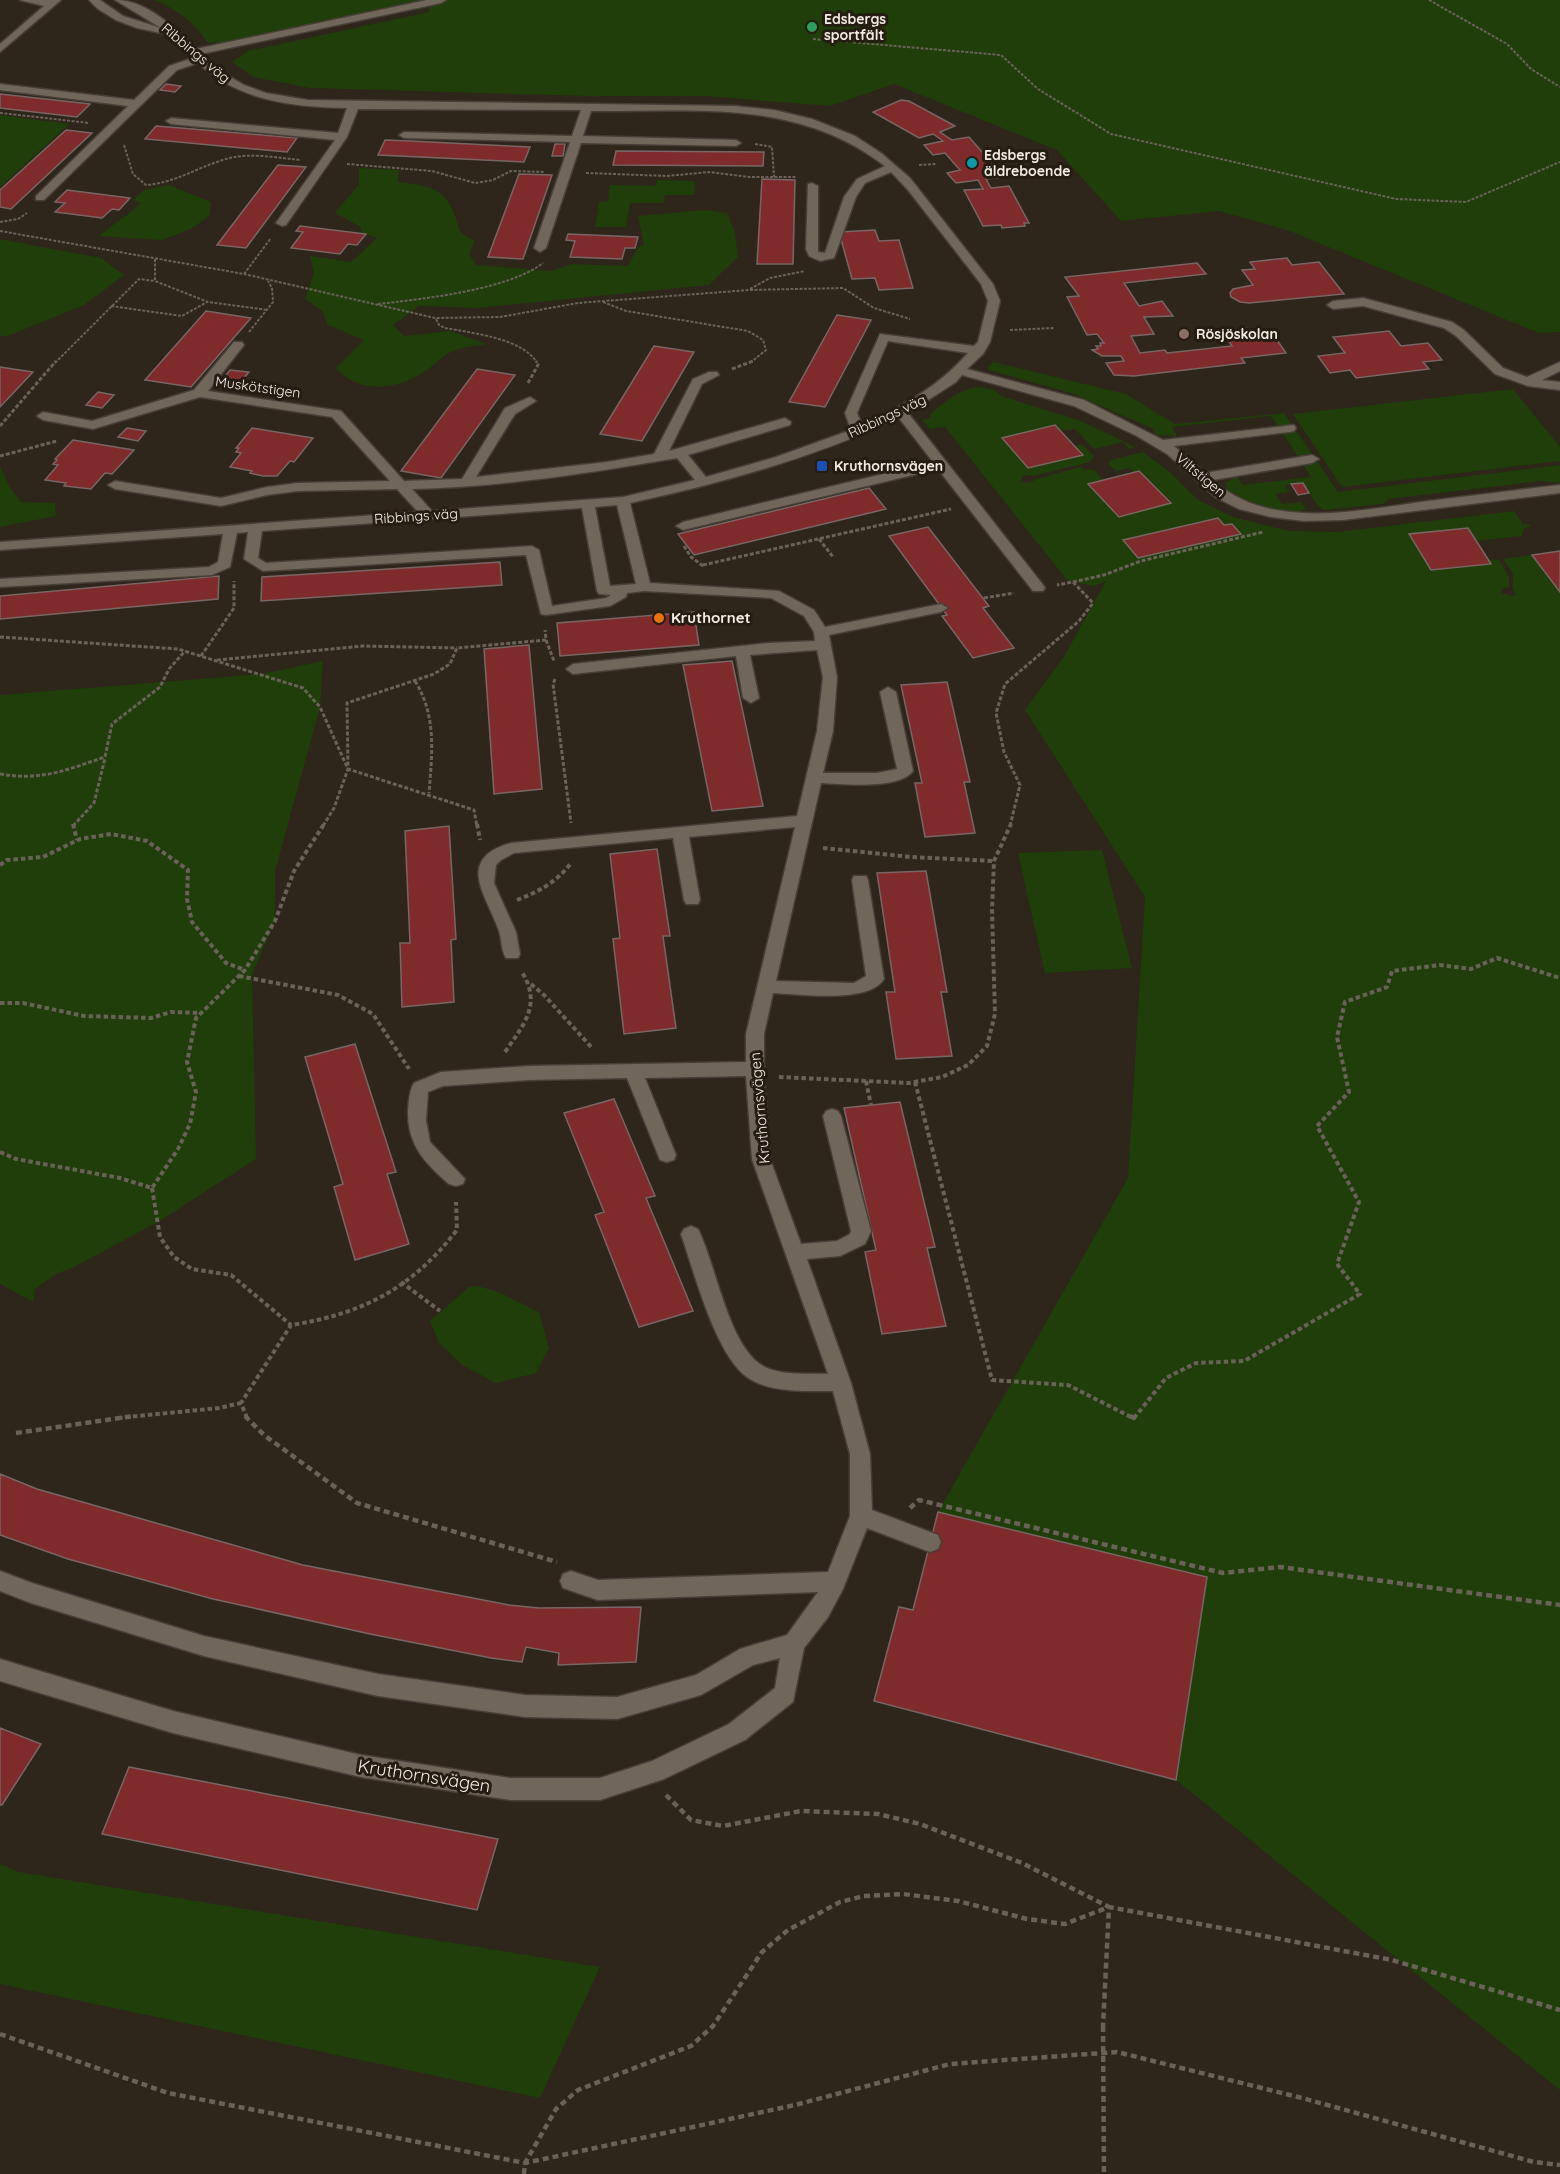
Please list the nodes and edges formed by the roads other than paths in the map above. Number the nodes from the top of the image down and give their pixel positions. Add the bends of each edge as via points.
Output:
1 (26, 0) edge
2 (94, 0) edge
3 (120, 0) edge
4 (441, 0) edge
5 (54, 2) edge
6 (172, 32) junction
7 (0, 49) edge
8 (196, 56) junction
9 (0, 87) edge
10 (137, 104) junction
11 (354, 105) junction
12 (587, 107) junction
13 (171, 121) dead end
14 (404, 135) dead end
15 (342, 137) junction
16 (576, 140) junction
17 (736, 142) road end
18 (892, 167) junction
19 (812, 186) road end
20 (40, 198) road end
21 (282, 223) dead end
22 (540, 248) road end
23 (1333, 305) dead end
24 (238, 345) road end
25 (979, 351) junction
26 (1560, 366) edge
27 (961, 371) junction
28 (713, 375) road end
29 (1528, 382) junction
30 (1560, 386) edge
31 (199, 393) junction
32 (530, 401) road end
33 (901, 412) junction
34 (43, 416) dead end
35 (784, 422) dead end
36 (1289, 428) dead end
37 (858, 431) junction
38 (1161, 444) junction
39 (680, 453) junction
40 (659, 457) junction
41 (1312, 459) dead end
42 (942, 464) junction
43 (1202, 478) junction
44 (466, 483) junction
45 (704, 483) junction
46 (115, 485) dead end
47 (401, 486) junction
48 (1560, 489) edge
49 (623, 501) junction
50 (588, 505) junction
51 (428, 515) junction
52 (683, 526) road end
53 (256, 527) junction
54 (231, 529) junction
55 (0, 546) edge
56 (0, 583) edge
57 (636, 588) junction
58 (1038, 588) road end
59 (941, 608) dead end
60 (822, 638) junction
61 (742, 651) junction
62 (566, 671) road end
63 (888, 692) dead end
64 (751, 698) dead end
65 (814, 778) junction
66 (804, 820) junction
67 (680, 831) junction
68 (860, 880) dead end
69 (692, 900) dead end
70 (512, 954) road end
71 (766, 987) junction
72 (633, 1071) junction
73 (755, 1073) junction
74 (832, 1116) dead end
75 (667, 1155) dead end
76 (456, 1179) dead end
77 (691, 1234) dead end
78 (794, 1253) junction
79 (841, 1383) junction
80 (861, 1516) junction
81 (930, 1542) dead end
82 (0, 1581) edge
83 (570, 1581) road end
84 (835, 1582) junction
85 (794, 1644) junction
86 (0, 1670) edge

1 - 5 street
2 - 6 street via 148,30
3 - 6 street, Ribbings väg via 138,7
4 - 8 street
5 - 7 street
6 - 8 street, Ribbings väg
8 - 10 street via 173,68
8 - 11 street, Ribbings väg via 232,84 254,93
9 - 10 street
10 - 20 street
11 - 12 street, Ribbings väg
11 - 15 street
12 - 16 street
12 - 18 street, Ribbings väg via 736,109 795,118 851,138
13 - 15 street
14 - 16 street
15 - 21 street
16 - 17 street
16 - 22 street
18 - 19 street via 861,181 850,196 830,256 813,254
18 - 25 street, Ribbings väg via 977,268 994,298 991,331
23 - 29 street via 1363,302 1448,324 1499,371
24 - 31 street
25 - 27 street, Ribbings väg
25 - 37 street via 884,337 850,412
26 - 29 street
27 - 33 street, Ribbings väg via 933,394
27 - 38 street, Viltstigen via 1079,403
28 - 40 street via 697,382
29 - 30 street
31 - 34 street, Muskötstigen via 93,425
31 - 47 street, Muskötstigen via 336,414
32 - 44 street via 510,411
33 - 37 street, Ribbings väg
33 - 42 street
35 - 39 street
36 - 38 street
37 - 45 street, Ribbings väg via 780,462
38 - 43 street, Viltstigen
39 - 40 street
39 - 45 street
40 - 44 street
41 - 43 street
42 - 52 street
42 - 58 street
43 - 48 street, Viltstigen via 1220,494 1244,506 1304,517 1342,516
44 - 47 street
45 - 49 street, Ribbings väg
46 - 47 street via 220,502 298,488
47 - 51 street, Muskötstigen
49 - 50 street, Ribbings väg
49 - 57 street
50 - 51 street, Ribbings väg
50 - 57 street, Kruthornsvägen via 604,591
51 - 53 street, Ribbings väg
53 - 54 street, Ribbings väg
53 - 57 street via 251,559 263,567 532,550 546,611 610,602
54 - 55 street, Ribbings väg
54 - 56 street via 225,564 212,570
57 - 60 street, Kruthornsvägen via 774,594 809,613
59 - 60 street
60 - 61 street
60 - 65 street, Kruthornsvägen via 830,677 825,732
61 - 62 street
61 - 64 street
63 - 65 street via 905,771 902,775
65 - 66 street, Kruthornsvägen
66 - 67 street
66 - 71 street, Kruthornsvägen
67 - 69 street
67 - 70 street via 512,848 495,856 488,864 486,883 508,932
68 - 71 street via 875,979 857,989
71 - 73 street, Kruthornsvägen via 755,1034
72 - 73 street
72 - 75 street
72 - 76 street via 489,1075 441,1079 420,1088 418,1127 424,1148
73 - 78 street, Kruthornsvägen via 761,1160
74 - 78 street via 861,1231 858,1239 840,1248
77 - 79 street via 732,1347 753,1371 798,1382
78 - 79 street, Kruthornsvägen
79 - 80 street, Kruthornsvägen via 860,1454
80 - 81 street
80 - 84 street, Kruthornsvägen
82 - 85 street via 204,1646 378,1685 525,1706 617,1708 700,1684 748,1656
83 - 84 street via 598,1590
84 - 85 street, Kruthornsvägen
85 - 86 street, Kruthornsvägen via 785,1694 737,1732 656,1771 600,1789 510,1790 362,1766 173,1722

